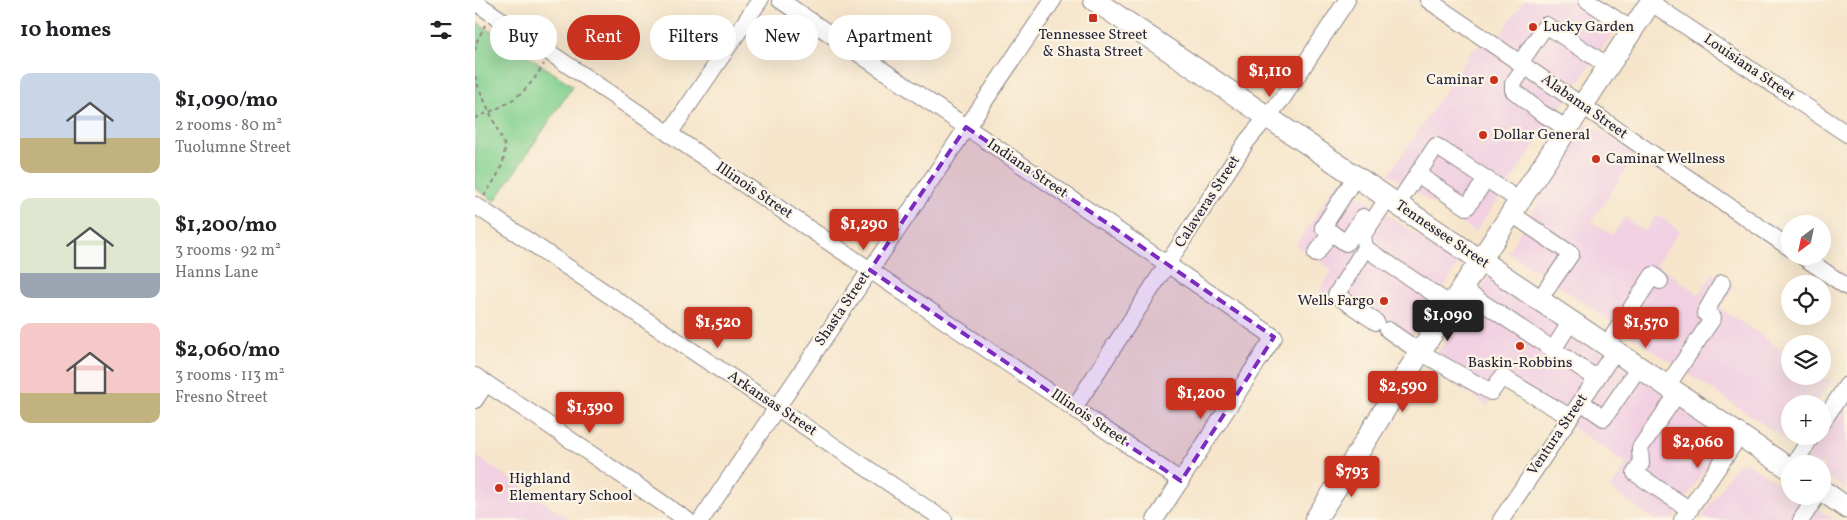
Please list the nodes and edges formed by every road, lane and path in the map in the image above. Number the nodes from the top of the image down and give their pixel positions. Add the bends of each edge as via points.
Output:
1 (760, 0) edge
2 (780, 0) edge
3 (1053, 0) edge
4 (1093, 0) edge
5 (1347, 0) edge
6 (1428, 0) edge
7 (1587, 0) edge
8 (1651, 1) edge
9 (475, 2) edge
10 (493, 14) joint
11 (1632, 30) junction
12 (475, 50) edge
13 (557, 58) edge
14 (547, 60) edge
15 (1522, 65) junction
16 (1608, 66) junction
17 (475, 76) edge
18 (1583, 106) junction
19 (489, 112) junction
20 (475, 118) edge
21 (1267, 118) junction
22 (967, 128) junction
23 (1568, 129) junction
24 (669, 134) junction
25 (1847, 134) edge
26 (1417, 174) junction
27 (1356, 176) junction
28 (1486, 179) junction
29 (1388, 198) junction
30 (476, 205) edge
31 (1516, 207) junction
32 (1331, 232) junction
33 (1781, 242) edge
34 (1365, 248) junction
35 (1316, 254) dead end
36 (1480, 260) junction
37 (1167, 265) junction
38 (1815, 265) edge
39 (870, 270) junction
40 (1660, 281) dead end
41 (1722, 283) dead end
42 (1847, 287) edge
43 (1456, 297) junction
44 (1539, 300) junction
45 (1571, 321) junction
46 (1611, 348) junction
47 (1553, 350) junction
48 (1420, 352) junction
49 (1639, 367) junction
50 (1596, 378) junction
51 (480, 379) edge
52 (1847, 385) edge
53 (1673, 390) junction
54 (475, 400) edge
55 (1581, 402) junction
56 (777, 407) junction
57 (1074, 408) junction
58 (1831, 409) edge
59 (1570, 418) junction
60 (1740, 435) junction
61 (1781, 463) edge
62 (1181, 481) junction
63 (1831, 497) edge
64 (1811, 505) edge
65 (1847, 508) edge
66 (1686, 515) edge
67 (687, 520) edge
68 (701, 520) edge
69 (944, 520) edge
70 (1155, 520) edge
71 (1315, 520) edge
72 (1501, 520) edge
73 (1801, 520) edge

1 - 24 street
2 - 22 street, Indiana Street
3 - 22 street, Shasta Street
4 - 21 main road, Tennessee Street
5 - 21 street, Calaveras Street
6 - 15 street, Alabama Street
7 - 11 street
8 - 11 main road
8 - 25 street, Louisiana Street
9 - 10 street, Illinois Street
10 - 12 path
11 - 16 main road
13 - 24 street, Illinois Street
14 - 19 path via 520,95
15 - 16 street via 1546,25
15 - 18 street, Alabama Street
15 - 23 street via 1513,90
16 - 18 main road
17 - 19 path
18 - 23 main road
18 - 33 street, Alabama Street
19 - 20 path
19 - 30 path via 504,144 505,158 501,170
21 - 27 main road, Tennessee Street
21 - 37 street, Calaveras Street via 1247,141
22 - 37 street, Indiana Street
22 - 39 street, Shasta Street
23 - 31 main road
24 - 39 street, Illinois Street
26 - 28 street via 1436,146
26 - 28 street via 1467,207
26 - 29 street
27 - 29 main road, Tennessee Street
27 - 32 street via 1323,227
28 - 31 street
29 - 32 street via 1346,243
29 - 34 street via 1363,235
29 - 36 main road, Tennessee Street
30 - 56 street, Arkansas Street
31 - 36 main road
31 - 44 street via 1571,254
32 - 35 street
34 - 43 street
34 - 48 street via 1336,295
36 - 43 main road
36 - 44 main road, Tennessee Street
37 - 57 street, Calaveras Street
37 - 62 street, Indiana Street via 1273,337
38 - 42 street
39 - 56 street, Shasta Street
39 - 57 street, Illinois Street
40 - 46 street, Ventura Street via 1653,275
41 - 53 street via 1705,313 1713,318
43 - 47 street
43 - 48 main road
44 - 45 main road, Tennessee Street
45 - 46 main road, Tennessee Street
45 - 47 street
46 - 49 main road, Tennessee Street
46 - 50 street, Ventura Street
47 - 50 street
48 - 59 street via 1491,392 1503,377
48 - 71 main road
49 - 53 main road, Tennessee Street
49 - 55 street via 1604,418
50 - 55 street, Ventura Street
51 - 54 street
51 - 67 street
52 - 58 street
53 - 60 main road, Tennessee Street
53 - 66 street via 1640,448 1641,464 1635,473
55 - 59 street, Ventura Street
56 - 68 street, Shasta Street
56 - 69 street, Arkansas Street
57 - 62 street, Illinois Street
59 - 72 street, Ventura Street
60 - 61 main road, Tennessee Street
60 - 66 street
62 - 70 street
63 - 65 main road
64 - 73 street

